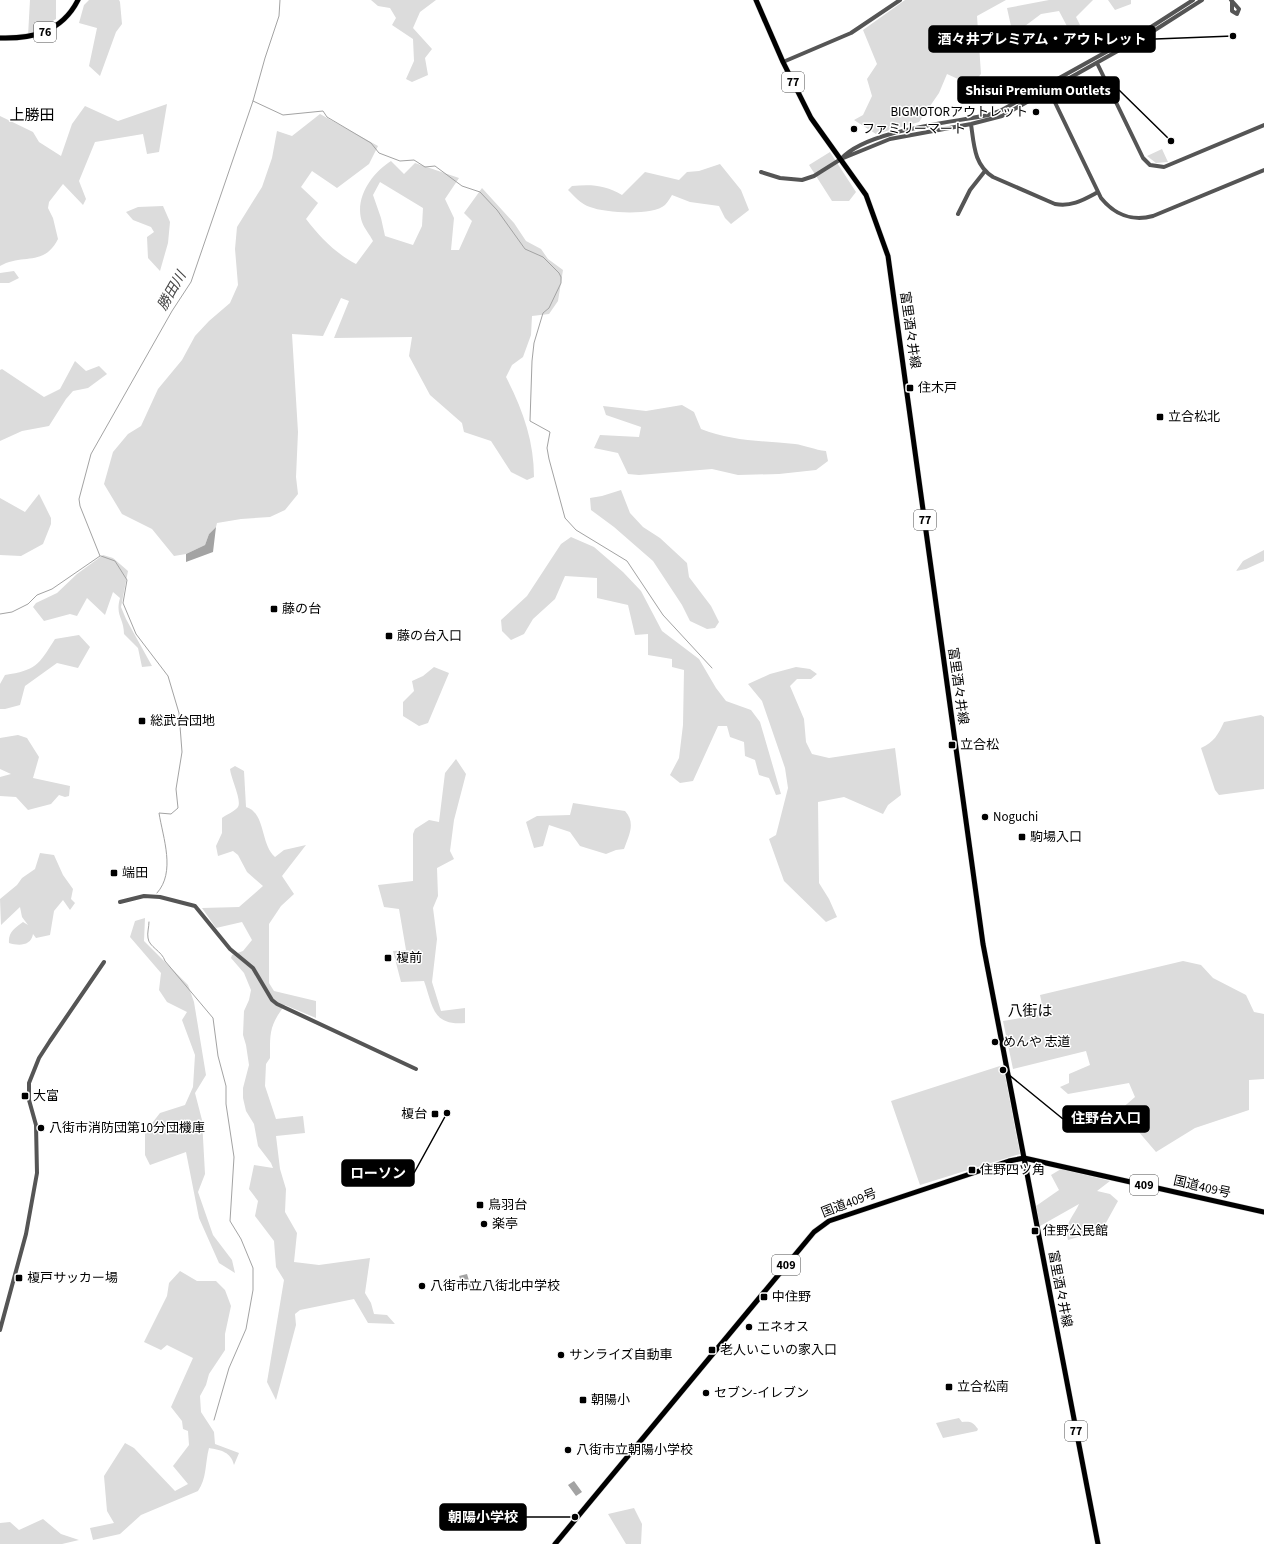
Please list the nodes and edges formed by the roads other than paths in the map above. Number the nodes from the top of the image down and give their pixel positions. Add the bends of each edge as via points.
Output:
1 (78, 0) edge
2 (756, 0) edge
3 (900, 0) edge
4 (1193, 0) edge
5 (1202, 0) edge
6 (0, 38) edge
7 (783, 62) junction
8 (1097, 63) junction
9 (1051, 83) junction
10 (1049, 91) junction
11 (1036, 92) junction
12 (971, 124) junction
13 (1264, 125) edge
14 (841, 159) junction
15 (1264, 170) edge
16 (985, 171) junction
17 (761, 172) dead end
18 (1098, 192) junction
19 (958, 214) dead end
20 (120, 902) dead end
21 (104, 962) dead end
22 (416, 1069) dead end
23 (1024, 1158) junction
24 (1264, 1212) edge
25 (0, 1330) edge
26 (555, 1544) edge
27 (1098, 1544) edge

1 - 6 main road, 76 via 66,16 48,30 32,37
2 - 7 main road, 富里酒々井線 / 77
3 - 7 street via 851,33
4 - 9 street via 1151,27
5 - 8 street
7 - 14 main road, 富里酒々井線 / 77 via 811,118
8 - 10 street
8 - 13 street via 1143,158 1150,165 1164,167
9 - 10 street
9 - 11 street
10 - 11 street
10 - 12 street via 1010,113
10 - 18 street
11 - 14 street via 988,115 871,140 848,152
12 - 14 street via 890,139
12 - 16 street via 976,156
14 - 17 street via 814,176 802,180 780,178
14 - 23 main road, 富里酒々井線 / 77 via 866,196 890,266 983,944
15 - 18 street via 1142,219 1118,213 1105,203
16 - 18 street via 993,177 1055,204 1071,204
16 - 19 street via 973,184
20 - 22 street via 144,896 176,900 195,906 230,948 253,968 277,1004
21 - 25 street via 39,1058 29,1083 29,1100 36,1125 37,1173 26,1234
23 - 24 main road, 国道409号 / 409
23 - 26 main road, 国道409号 / 409 via 840,1217 817,1229
23 - 27 main road, 富里酒々井線 / 77

